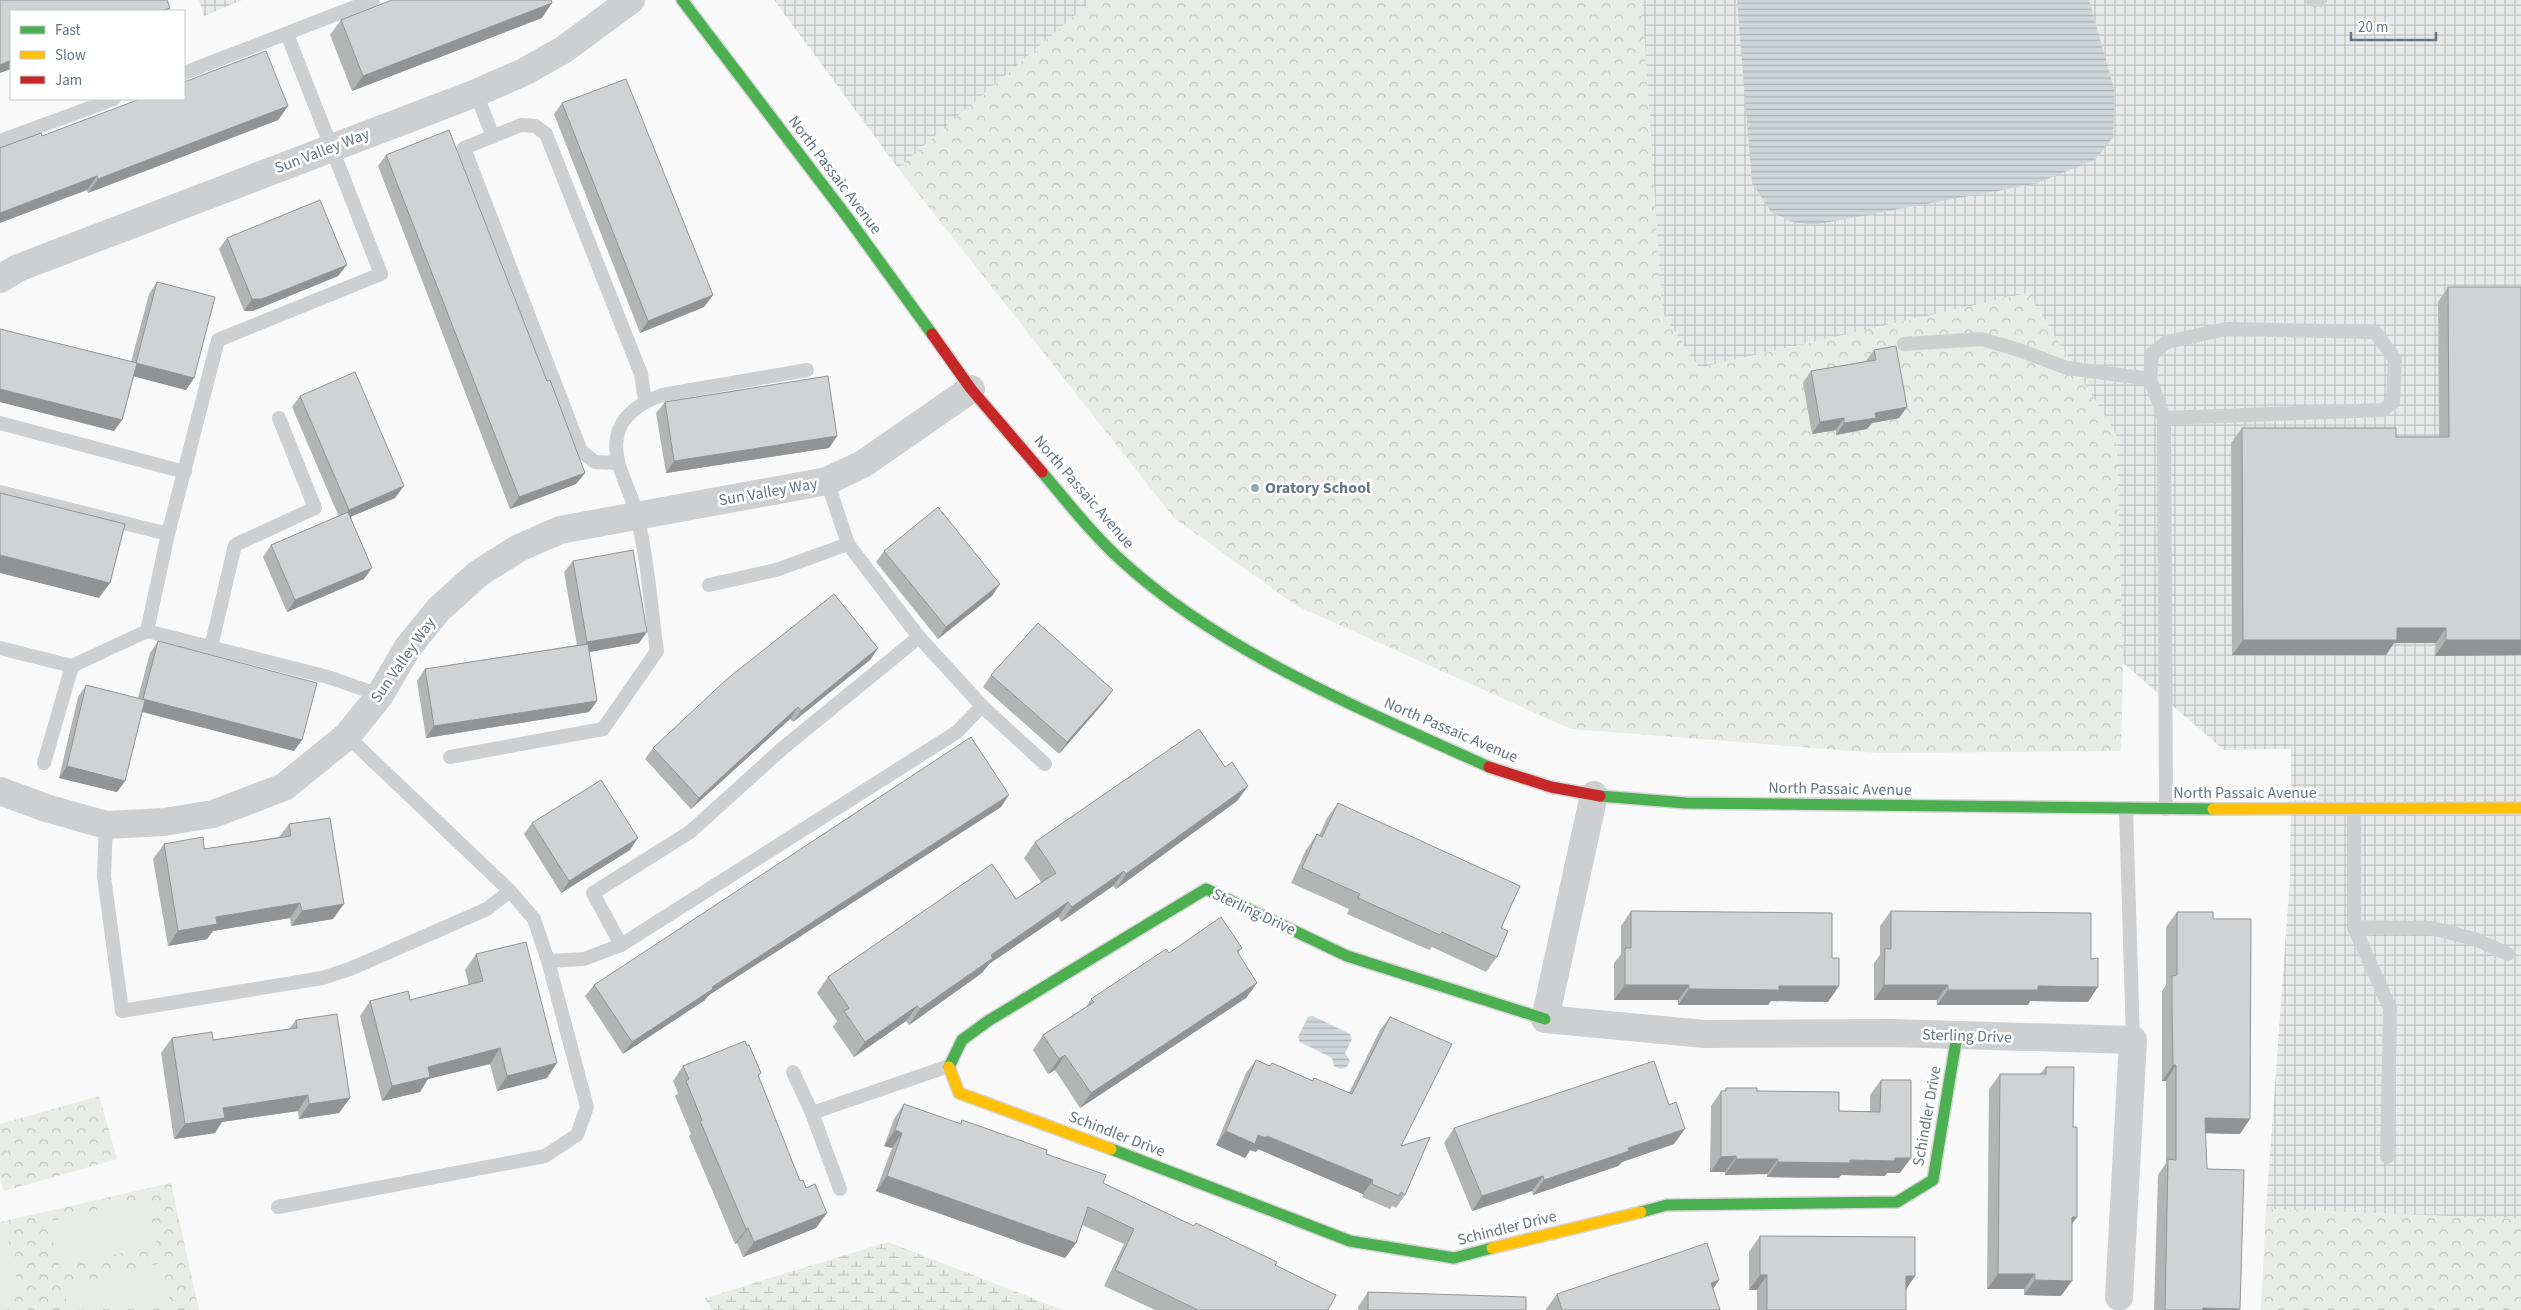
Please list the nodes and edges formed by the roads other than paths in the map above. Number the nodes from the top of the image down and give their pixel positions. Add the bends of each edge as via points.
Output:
1 (373, 0) edge
2 (631, 0) edge
3 (682, 0) edge
4 (2313, 0) edge
5 (2320, 0) edge
6 (287, 34) junction
7 (185, 73) edge
8 (476, 93) junction
9 (111, 100) edge
10 (492, 137) junction
11 (0, 141) edge
12 (332, 148) junction
13 (0, 279) edge
14 (1904, 344) dead end
15 (807, 370) dead end
16 (2150, 379) junction
17 (971, 389) junction
18 (645, 401) junction
19 (278, 418) dead end
20 (2164, 418) junction
21 (0, 423) edge
22 (618, 463) junction
23 (185, 472) junction
24 (827, 481) junction
25 (0, 492) edge
26 (638, 516) junction
27 (168, 534) junction
28 (848, 544) junction
29 (709, 585) dead end
30 (147, 631) junction
31 (919, 637) junction
32 (211, 647) junction
33 (0, 648) edge
34 (72, 666) junction
35 (380, 695) junction
36 (982, 706) junction
37 (348, 736) junction
38 (450, 758) dead end
39 (44, 763) dead end
40 (1045, 764) dead end
41 (0, 790) edge
42 (1594, 796) junction
43 (2126, 808) junction
44 (2521, 808) edge
45 (2166, 809) junction
46 (2354, 809) junction
47 (106, 825) junction
48 (510, 891) junction
49 (2354, 927) junction
50 (621, 945) junction
51 (2508, 954) dead end
52 (548, 961) junction
53 (1545, 1019) junction
54 (1958, 1035) junction
55 (2132, 1040) junction
56 (949, 1066) junction
57 (793, 1072) dead end
58 (812, 1112) junction
59 (2387, 1157) dead end
60 (840, 1189) dead end
61 (278, 1207) dead end
62 (2119, 1297) dead end

1 - 6 lane
2 - 8 street, Sun Valley Way via 563,50
3 - 17 main road, North Passaic Avenue via 848,218
4 - 5 lane
6 - 7 lane
6 - 12 lane
8 - 10 lane
8 - 12 street, Sun Valley Way
9 - 11 lane
10 - 18 lane via 521,125 535,126 546,134 640,374
10 - 22 lane via 464,148 581,450 595,462
12 - 13 street, Sun Valley Way via 18,268
12 - 23 lane via 382,274 218,340
14 - 16 lane via 1982,339 2067,368
15 - 18 lane via 662,394
16 - 20 lane
16 - 20 lane via 2152,354 2167,342 2226,329 2375,332 2395,359 2393,402 2383,410
17 - 24 street, Sun Valley Way via 863,464
17 - 42 main road, North Passaic Avenue via 1096,536 1169,600 1218,632 1331,695 1496,770 1551,788
18 - 22 lane via 624,420 616,438
19 - 32 lane via 315,508 235,544
20 - 45 lane
21 - 23 lane
22 - 26 lane
23 - 27 lane
24 - 26 street, Sun Valley Way
24 - 28 lane
25 - 27 lane
26 - 35 street, Sun Valley Way via 560,530 519,548 479,573 439,609 420,632
26 - 38 lane via 656,651 603,729
27 - 30 lane
28 - 29 lane via 776,570
28 - 31 lane
30 - 32 lane
30 - 34 lane
31 - 36 lane
31 - 50 lane via 783,748 690,832 593,894
32 - 35 lane via 328,677
33 - 34 lane
34 - 39 lane
35 - 37 street, Sun Valley Way
36 - 40 lane
36 - 50 lane via 957,732
37 - 47 street, Sun Valley Way via 284,787 213,814 164,822
37 - 48 lane
41 - 47 street, Sun Valley Way via 46,808
42 - 43 main road, North Passaic Avenue via 1686,803
42 - 53 street
43 - 45 main road, North Passaic Avenue
43 - 55 lane
44 - 46 main road, North Passaic Avenue
45 - 46 main road, North Passaic Avenue
46 - 49 lane
47 - 48 lane via 104,877 122,1011 322,978 487,909
48 - 52 lane via 534,919
49 - 51 lane via 2431,928 2476,939
49 - 59 lane via 2390,1008
50 - 52 lane via 584,959
52 - 61 lane via 587,1107 577,1135 545,1156
53 - 54 street, Sterling Drive via 1705,1034
53 - 56 main road, Sterling Drive via 1347,956 1206,889 1026,997 962,1040
54 - 55 street, Sterling Drive
54 - 56 main road, Schindler Drive via 1933,1180 1897,1202 1667,1205 1454,1258 1350,1241 959,1093
55 - 62 street
56 - 58 lane
57 - 58 lane
58 - 60 lane

